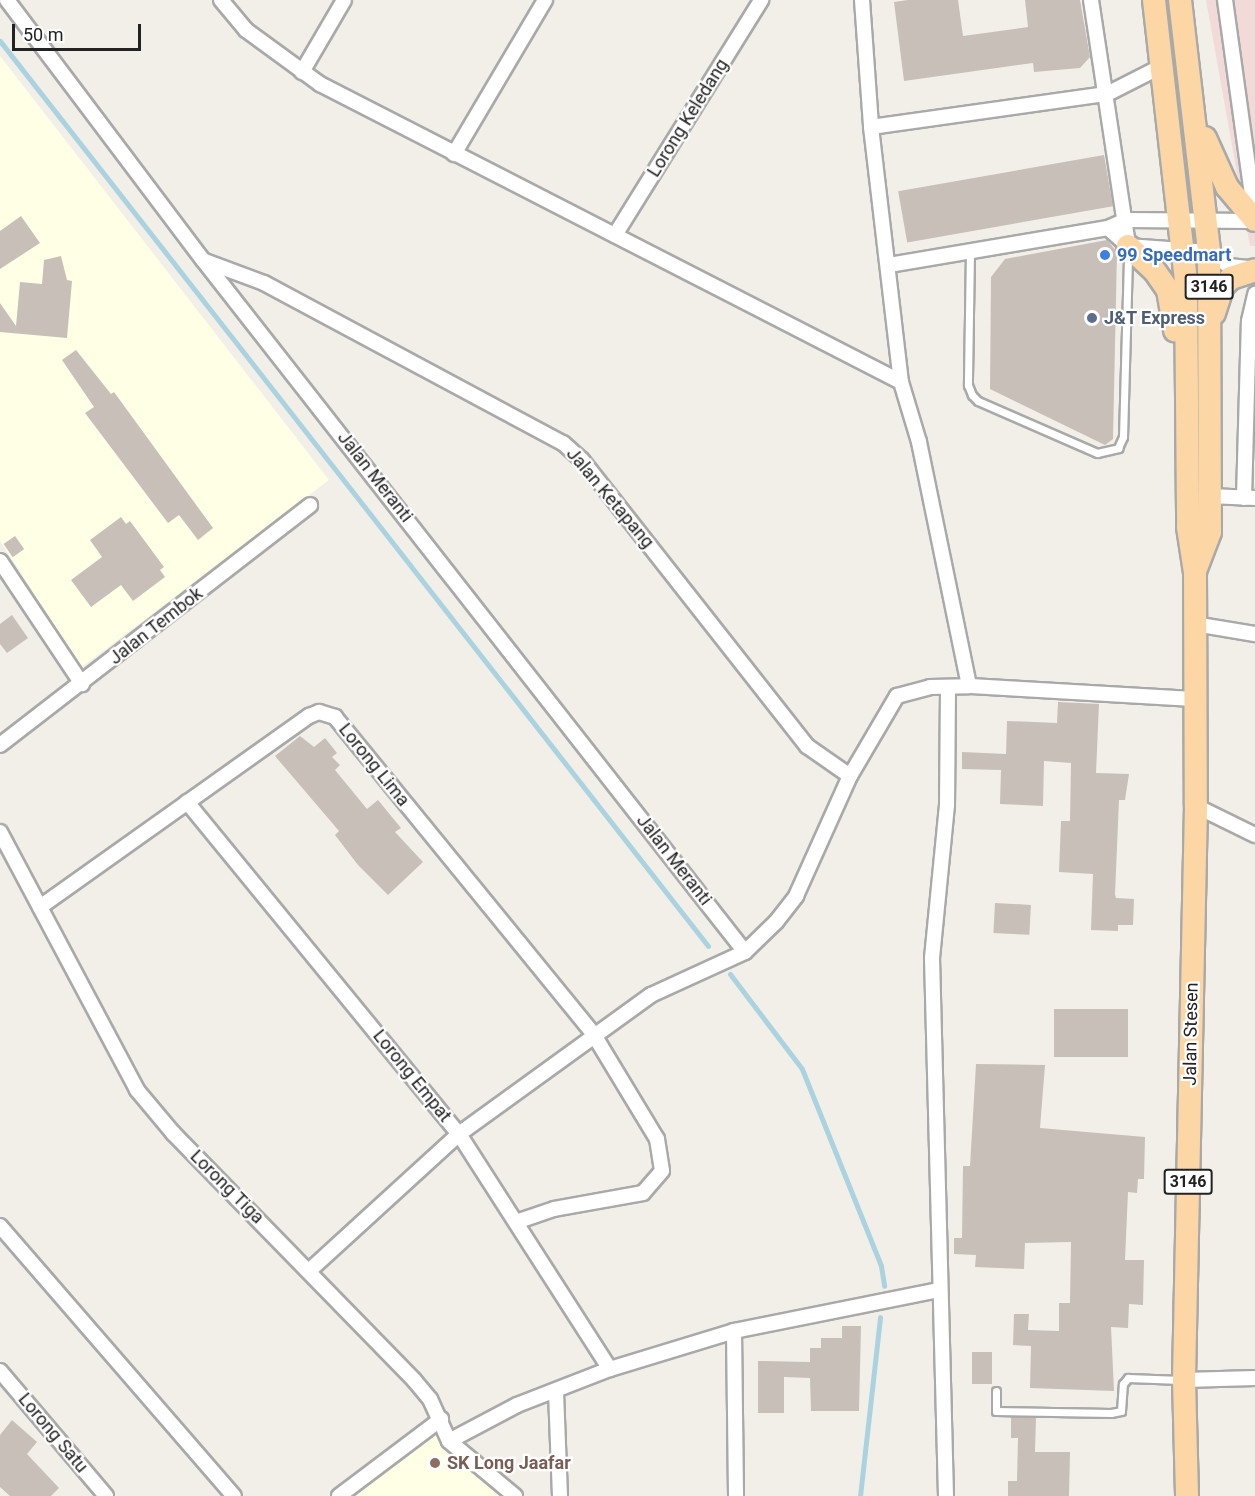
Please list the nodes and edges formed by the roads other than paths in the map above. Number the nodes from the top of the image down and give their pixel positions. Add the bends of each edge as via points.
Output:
1 (7, 0) edge
2 (221, 0) edge
3 (344, 0) edge
4 (545, 0) edge
5 (761, 0) edge
6 (862, 0) edge
7 (1091, 0) edge
8 (1154, 0) edge
9 (1179, 0) edge
10 (1225, 0) edge
11 (1182, 24) junction
12 (1164, 65) junction
13 (302, 72) junction
14 (1107, 94) junction
15 (871, 127) junction
16 (454, 154) junction
17 (1255, 219) edge
18 (1126, 220) junction
19 (1180, 220) junction
20 (1207, 220) junction
21 (1108, 228) junction
22 (615, 235) junction
23 (1128, 246) junction
24 (970, 251) junction
25 (1183, 251) junction
26 (1209, 252) junction
27 (203, 260) junction
28 (889, 265) junction
29 (1255, 269) edge
30 (1255, 294) edge
31 (1210, 334) junction
32 (901, 382) junction
33 (1187, 430) junction
34 (1209, 496) junction
35 (1250, 498) edge
36 (310, 506) dead end
37 (0, 561) edge
38 (1195, 573) junction
39 (1195, 624) junction
40 (1255, 634) edge
41 (82, 684) junction
42 (969, 686) junction
43 (948, 687) junction
44 (1195, 699) junction
45 (0, 745) edge
46 (850, 776) junction
47 (187, 802) junction
48 (1196, 806) junction
49 (0, 832) edge
50 (1255, 835) edge
51 (40, 907) junction
52 (745, 952) junction
53 (594, 1035) junction
54 (459, 1134) junction
55 (516, 1222) junction
56 (0, 1226) edge
57 (310, 1270) junction
58 (940, 1290) junction
59 (734, 1331) junction
60 (610, 1369) junction
61 (0, 1371) edge
62 (1255, 1378) edge
63 (1184, 1380) junction
64 (996, 1391) dead end
65 (556, 1392) junction
66 (441, 1419) junction
67 (449, 1441) junction
68 (106, 1496) edge
69 (234, 1496) edge
70 (339, 1496) edge
71 (515, 1496) edge
72 (560, 1496) edge
73 (736, 1496) edge
74 (946, 1496) edge
75 (1187, 1496) edge

1 - 27 street, Jalan Meranti
2 - 13 street via 246,30
3 - 13 street
4 - 16 street
5 - 22 street, Lorong Keledang
6 - 15 street
7 - 14 street
8 - 12 main road, 3146
9 - 11 main road, 3146
10 - 17 street
11 - 17 main road via 1206,142 1227,187
11 - 20 main road, 3146
12 - 14 street
12 - 19 main road, 3146
13 - 16 street
14 - 15 street
14 - 18 street
15 - 28 street
16 - 22 street
17 - 20 street via 1227,224
18 - 19 street
18 - 21 street
18 - 23 street
19 - 20 street
19 - 25 main road, 3146
20 - 26 main road, 3146
21 - 23 street
21 - 24 street
22 - 32 street
23 - 24 lane via 1123,437 1118,448 1097,453 972,395 968,386
23 - 25 street
23 - 33 main road via 1154,270 1168,290
24 - 28 street
25 - 26 street
25 - 33 main road, 3146
26 - 29 street via 1229,266
26 - 31 main road, 3146
27 - 46 street, Jalan Ketapang via 264,283 563,443 582,460 807,746
27 - 52 street, Jalan Meranti
28 - 32 street
29 - 31 main road via 1223,286
30 - 35 street via 1249,321
31 - 34 main road, 3146
32 - 42 street via 919,442
33 - 38 main road, 3146 via 1188,527
34 - 35 street
34 - 38 main road, 3146 via 1210,532
36 - 41 street, Jalan Tembok
37 - 41 street
38 - 39 main road, Jalan Stesen / 3146
39 - 40 street
39 - 44 main road, Jalan Stesen / 3146
41 - 45 street, Jalan Tembok
42 - 43 street
42 - 44 street
43 - 46 street via 897,696
43 - 58 street via 947,805 932,958
44 - 48 main road, Jalan Stesen / 3146
46 - 52 street via 796,896
47 - 51 street, Lorong Lima
47 - 53 street, Lorong Lima via 309,716 319,712 335,717
47 - 54 street, Lorong Empat
48 - 50 street
48 - 63 main road, Jalan Stesen / 3146
49 - 51 street, Lorong Tiga
51 - 57 street, Lorong Tiga via 137,1090 173,1133
52 - 53 street via 651,995
53 - 54 street
53 - 55 street, Lorong Lima via 657,1138 662,1171 643,1193 554,1209
54 - 55 street, Lorong Empat
54 - 57 street
55 - 60 street, Lorong Empat
56 - 69 street
57 - 66 street, Lorong Tiga via 414,1380
58 - 59 street
58 - 74 street via 945,1328
59 - 60 street
59 - 73 street
60 - 65 street
61 - 68 street, Lorong Satu
62 - 63 street
63 - 64 lane via 1128,1378 1121,1411 1111,1413 996,1411
63 - 75 main road, Jalan Stesen / 3146
65 - 67 street via 517,1405
65 - 72 street
66 - 67 street, Lorong Tiga
66 - 70 street
67 - 71 street

